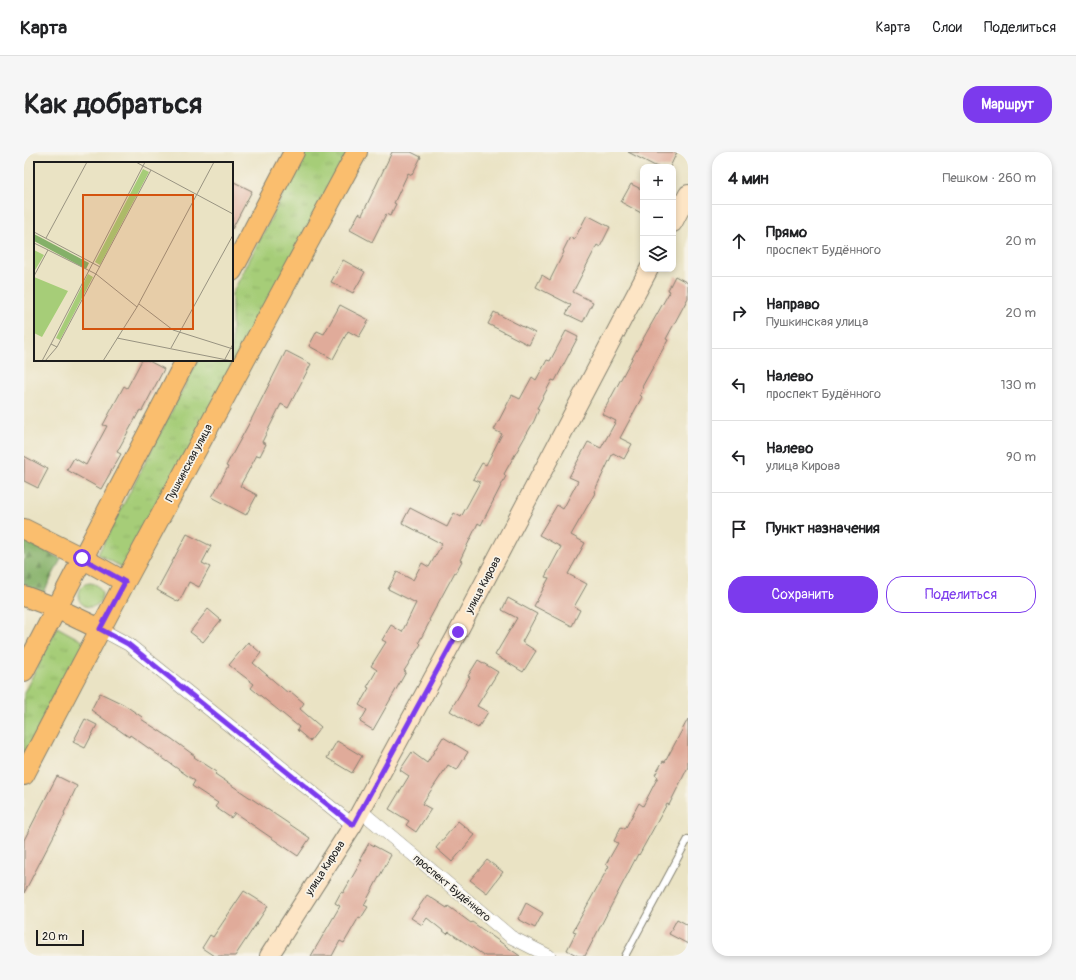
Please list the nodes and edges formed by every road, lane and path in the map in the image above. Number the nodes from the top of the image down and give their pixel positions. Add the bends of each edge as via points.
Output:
1 (294, 152) edge
2 (357, 152) edge
3 (688, 194) edge
4 (676, 217) edge
5 (233, 269) edge
6 (647, 272) edge
7 (185, 361) edge
8 (24, 529) edge
9 (82, 558) junction
10 (125, 582) junction
11 (24, 596) edge
12 (56, 608) junction
13 (100, 629) junction
14 (24, 671) edge
15 (24, 775) edge
16 (357, 818) junction
17 (688, 840) edge
18 (269, 956) edge
19 (549, 956) edge
20 (625, 956) edge

1 - 5 main road
2 - 10 main road, Пушкинская улица
3 - 4 street
6 - 16 street, улица Кирова
7 - 9 main road
8 - 9 main road
9 - 10 main road
9 - 12 main road
10 - 13 main road, Пушкинская улица
11 - 12 main road, проспект Будённого
12 - 13 main road, проспект Будённого
12 - 14 main road
13 - 15 main road, Пушкинская улица
13 - 16 street, проспект Будённого via 128,644
16 - 18 street, улица Кирова
16 - 19 street, проспект Будённого via 511,937
17 - 20 lane

